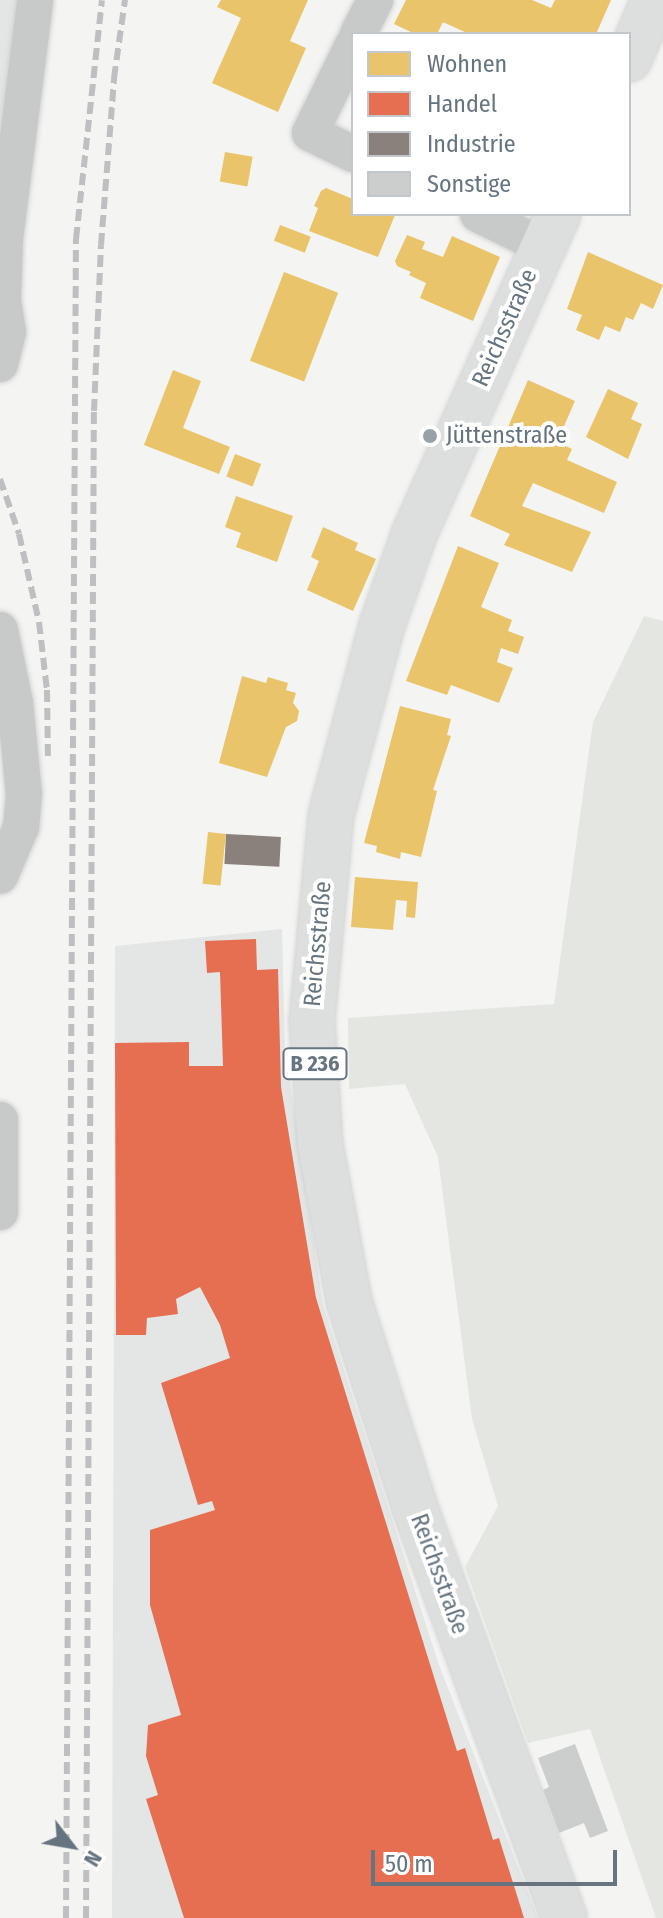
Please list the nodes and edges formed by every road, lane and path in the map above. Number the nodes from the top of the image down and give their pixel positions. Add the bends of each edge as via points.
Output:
1 (35, 0) edge
2 (375, 0) edge
3 (654, 0) edge
4 (359, 32) edge
5 (351, 49) edge
6 (631, 54) edge
7 (351, 153) edge
8 (487, 216) edge
9 (550, 230) edge
10 (0, 364) edge
11 (0, 630) edge
12 (0, 876) edge
13 (0, 1120) edge
14 (0, 1212) edge
15 (564, 1918) edge

1 - 10 street via 11,180 3,299 8,332
2 - 4 street
3 - 6 main road
5 - 7 street via 310,133
8 - 9 street
9 - 15 main road, Reichsstraße / B 236 via 415,532 382,625 331,816 312,1020 320,1144 349,1301 415,1508
11 - 12 street via 15,703 24,794 21,827
13 - 14 street

